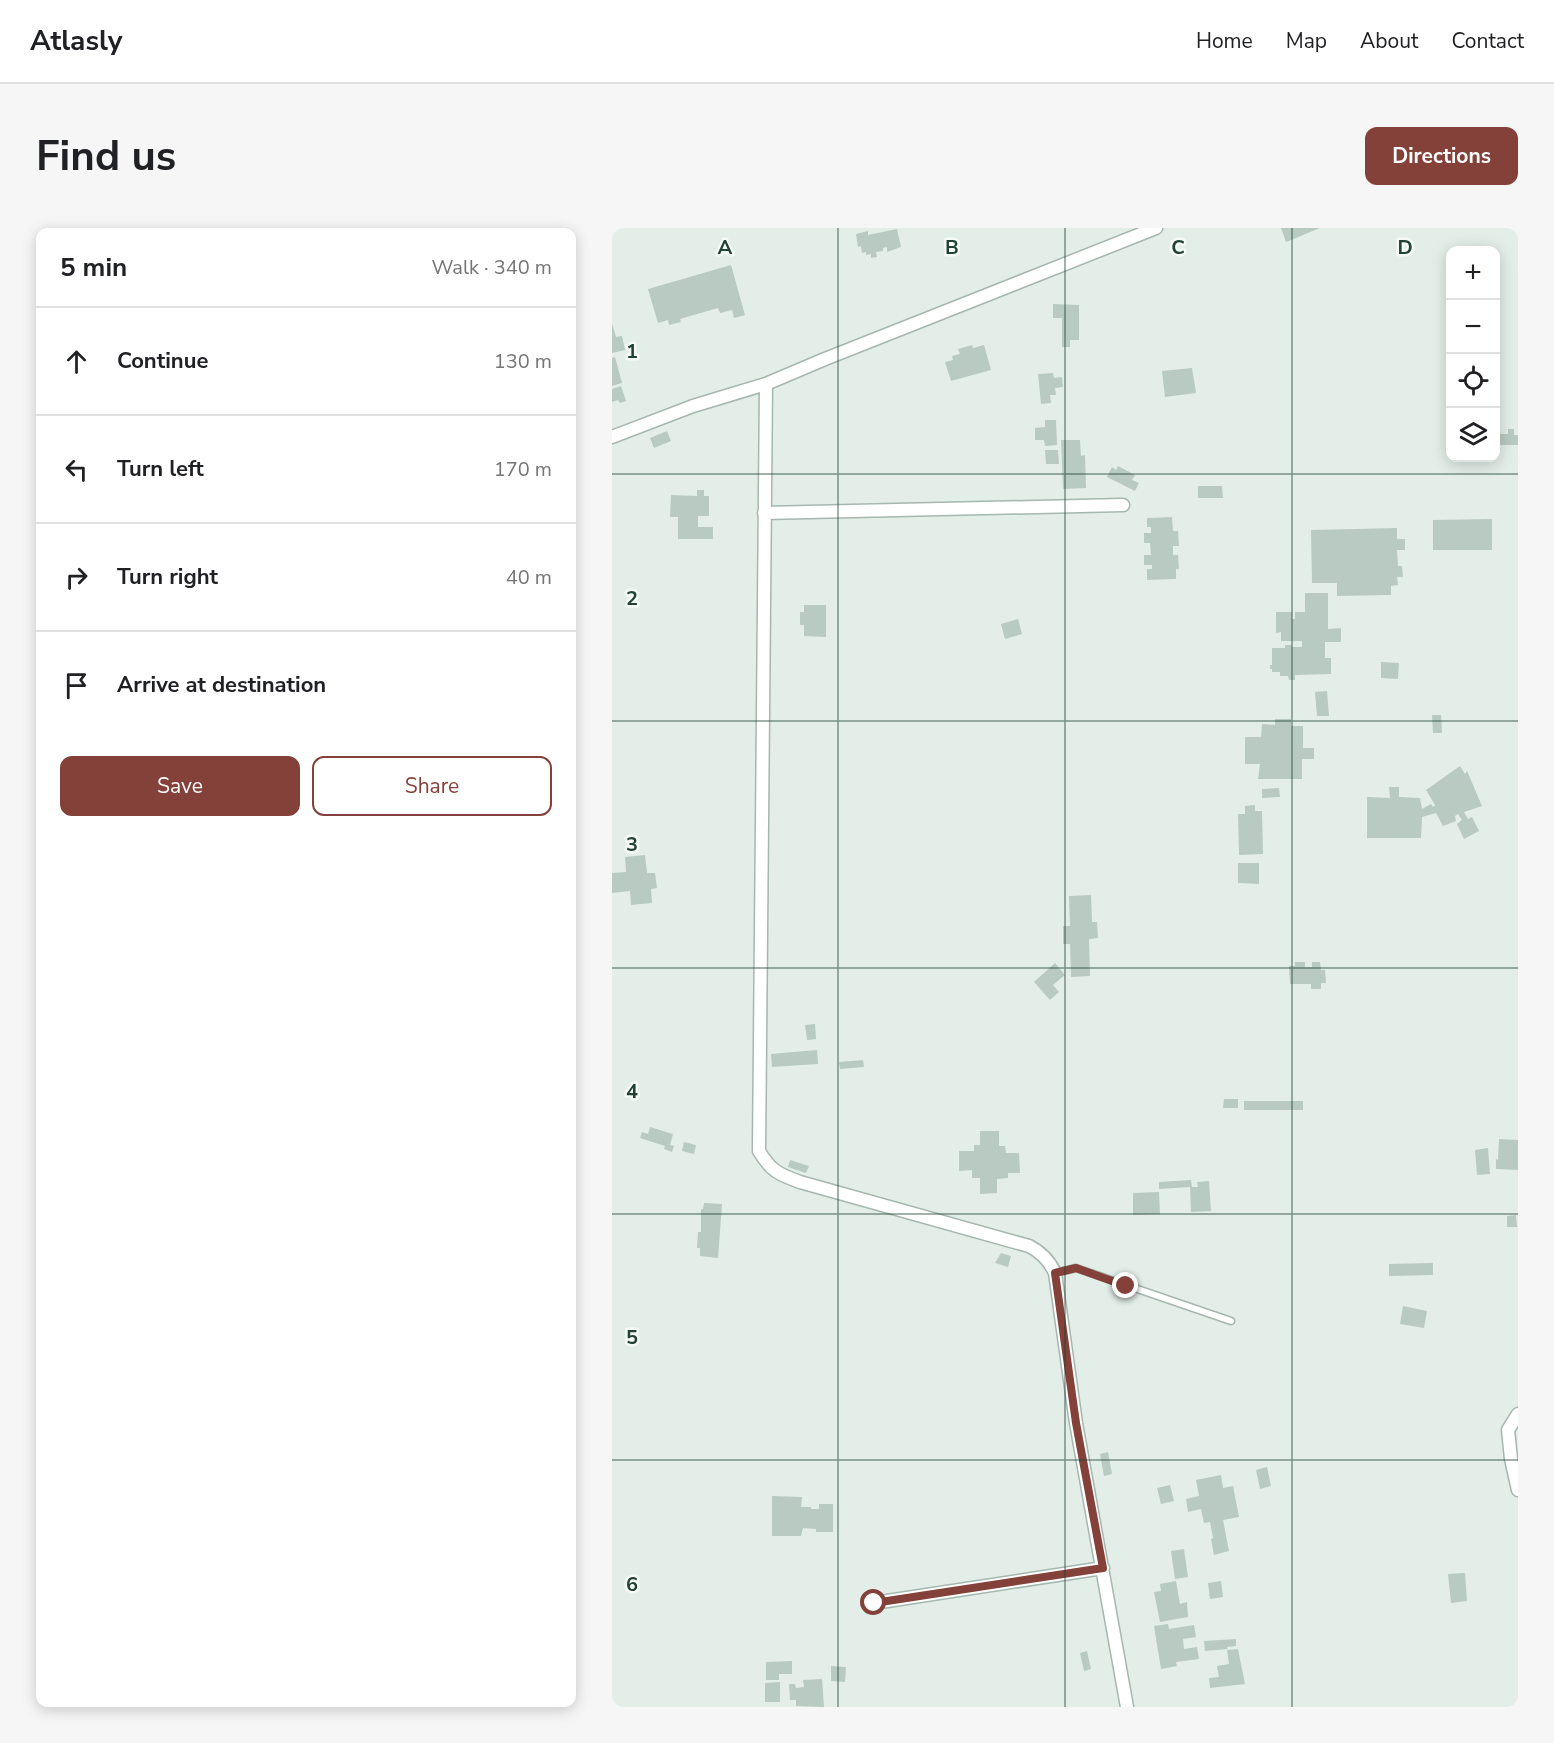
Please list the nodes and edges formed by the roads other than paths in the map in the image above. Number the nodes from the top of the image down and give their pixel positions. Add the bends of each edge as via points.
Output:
1 (1156, 228) edge
2 (766, 384) junction
3 (612, 437) edge
4 (1123, 505) dead end
5 (764, 513) junction
6 (1055, 1273) junction
7 (1231, 1321) dead end
8 (1518, 1414) edge
9 (1518, 1490) edge
10 (1103, 1568) junction
11 (874, 1603) dead end
12 (1127, 1707) edge

1 - 2 street
2 - 3 street
2 - 5 street
4 - 5 street
5 - 6 street via 759,1151 767,1166 800,1182 1029,1246
6 - 7 lane via 1076,1268
6 - 10 street via 1076,1423
8 - 9 street via 1508,1430
10 - 11 street
10 - 12 street

